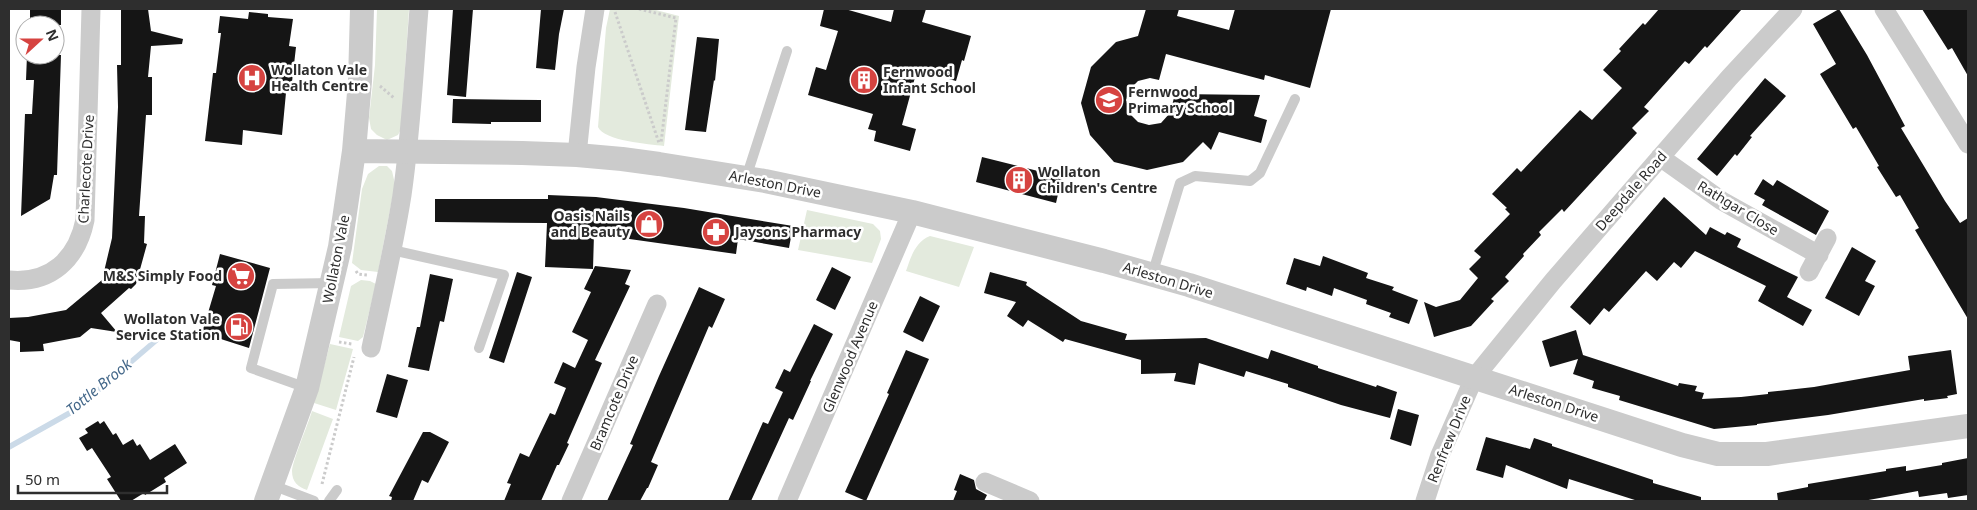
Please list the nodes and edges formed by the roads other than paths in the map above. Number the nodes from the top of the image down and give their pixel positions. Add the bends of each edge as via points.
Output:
1 (91, 9) edge
2 (362, 9) edge
3 (419, 9) edge
4 (595, 9) edge
5 (1793, 9) edge
6 (1884, 9) edge
7 (788, 52) dead end
8 (1295, 100) dead end
9 (1968, 144) edge
10 (354, 151) junction
11 (407, 153) junction
12 (577, 155) junction
13 (1660, 157) junction
14 (746, 178) junction
15 (912, 212) junction
16 (392, 250) junction
17 (1809, 272) dead end
18 (1152, 275) junction
19 (9, 280) edge
20 (332, 284) junction
21 (657, 304) dead end
22 (371, 348) road end
23 (480, 348) dead end
24 (1474, 378) junction
25 (307, 388) junction
26 (1968, 426) edge
27 (985, 482) dead end
28 (336, 490) dead end
29 (269, 493) edge
30 (1006, 497) edge
31 (314, 501) edge
32 (329, 501) edge
33 (571, 501) edge
34 (787, 501) edge
35 (1030, 501) edge
36 (1425, 501) edge

1 - 19 street, Charlecote Drive via 82,235 70,257 57,269 34,280
2 - 10 street, Wollaton Vale
3 - 11 street
4 - 12 street
5 - 13 street, Deepdale Road
6 - 9 street
7 - 14 lane
8 - 18 lane via 1260,173 1250,181 1195,176 1180,183
10 - 11 street, Arleston Drive
10 - 20 street, Wollaton Vale
11 - 12 street, Arleston Drive
11 - 16 street
12 - 14 street, Arleston Drive
13 - 17 street, Rathgar Close via 1722,201 1823,246
13 - 24 street, Deepdale Road
14 - 15 street, Arleston Drive
15 - 18 street, Arleston Drive
15 - 34 street, Glenwood Avenue
16 - 22 street
16 - 23 lane via 504,275
18 - 24 street, Arleston Drive
20 - 25 street, Wollaton Vale
20 - 25 lane via 273,284 251,368
21 - 33 street, Bramcote Drive
24 - 26 street, Arleston Drive via 1718,454 1767,454
24 - 36 street, Renfrew Drive via 1440,455
25 - 29 street, Wollaton Vale
27 - 30 street
28 - 32 lane
29 - 31 lane
30 - 35 street

